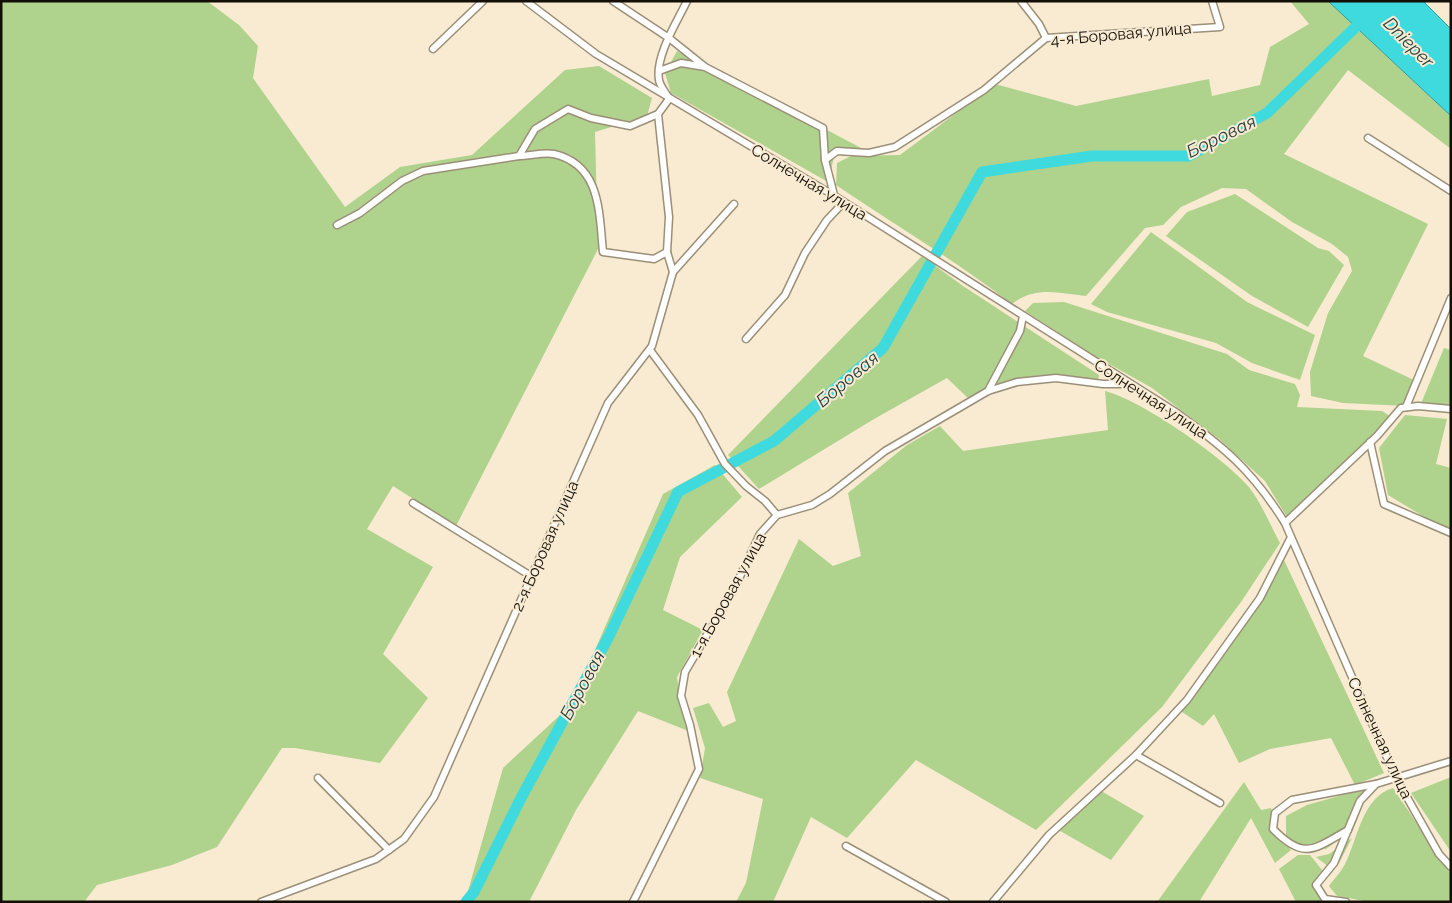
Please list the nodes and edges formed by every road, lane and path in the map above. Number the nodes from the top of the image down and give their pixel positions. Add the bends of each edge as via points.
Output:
1 (483, 1) edge
2 (526, 1) edge
3 (613, 1) edge
4 (687, 1) edge
5 (1021, 1) edge
6 (1212, 1) edge
7 (669, 38) junction
8 (1046, 38) junction
9 (433, 50) dead end
10 (705, 67) junction
11 (659, 71) junction
12 (669, 99) junction
13 (658, 114) junction
14 (1368, 138) dead end
15 (519, 156) junction
16 (825, 160) junction
17 (1451, 191) edge
18 (834, 195) junction
19 (844, 202) junction
20 (734, 204) dead end
21 (337, 225) dead end
22 (668, 252) junction
23 (673, 272) junction
24 (1451, 298) edge
25 (1023, 316) junction
26 (746, 339) dead end
27 (650, 350) junction
28 (1130, 384) junction
29 (988, 391) junction
30 (1406, 407) junction
31 (1451, 410) edge
32 (1370, 442) junction
33 (412, 503) dead end
34 (777, 515) junction
35 (1285, 523) junction
36 (1451, 533) edge
37 (1290, 539) junction
38 (531, 576) junction
39 (1136, 755) junction
40 (1451, 761) edge
41 (318, 778) dead end
42 (1397, 780) junction
43 (1376, 784) junction
44 (1220, 803) dead end
45 (1348, 830) junction
46 (846, 846) dead end
47 (389, 850) junction
48 (1451, 867) edge
49 (261, 902) edge
50 (633, 902) edge
51 (946, 902) edge
52 (992, 902) edge
53 (1346, 902) edge

1 - 9 street
2 - 12 street, Солнечная улица via 596,54
3 - 7 street
4 - 7 street
5 - 8 street
6 - 8 street, 4-я Боровая улица via 1220,26
7 - 10 street
7 - 11 street
8 - 16 street, 4-я Боровая улица via 984,90 895,147 868,153 837,151
10 - 11 street via 681,63
10 - 16 street via 823,128
11 - 12 street via 659,82
12 - 13 street
12 - 18 street, Солнечная улица
13 - 15 street via 630,126 591,118 568,109 536,129
13 - 22 street, 2-я Боровая улица via 669,217
14 - 17 street
15 - 21 street via 423,170
15 - 22 street via 552,154 574,161 590,177 603,252 654,260
16 - 18 street
18 - 19 street, Солнечная улица
19 - 25 street, Солнечная улица
19 - 26 street via 805,252 785,295
20 - 23 street
22 - 23 street, 2-я Боровая улица
23 - 27 street, 2-я Боровая улица
24 - 30 street
25 - 28 street, Солнечная улица
25 - 29 street via 1020,330
27 - 34 street via 698,415 725,464
27 - 38 street, 2-я Боровая улица via 608,403
28 - 29 street, 1-я Боровая улица via 1056,378 1017,382
28 - 35 street, Солнечная улица via 1213,439 1248,471
29 - 34 street, 1-я Боровая улица via 885,451 812,505
30 - 31 street
30 - 32 street via 1401,408
32 - 35 street
32 - 36 street via 1384,504
33 - 38 street
34 - 50 street, 1-я Боровая улица via 760,534 735,586 685,672 681,696 699,769
35 - 37 street, Солнечная улица
37 - 39 street via 1260,598 1186,700
37 - 42 street, Солнечная улица
38 - 47 street, 2-я Боровая улица via 434,797 404,839
39 - 44 street
39 - 52 street via 1048,835
40 - 42 street
41 - 47 street
42 - 43 street
42 - 48 street, Солнечная улица
43 - 45 street via 1360,801
43 - 45 street via 1292,800 1275,813 1273,828 1288,844 1305,849 1320,848
45 - 53 street via 1334,863 1316,885 1325,899
46 - 51 street
47 - 49 street, 2-я Боровая улица via 376,859

